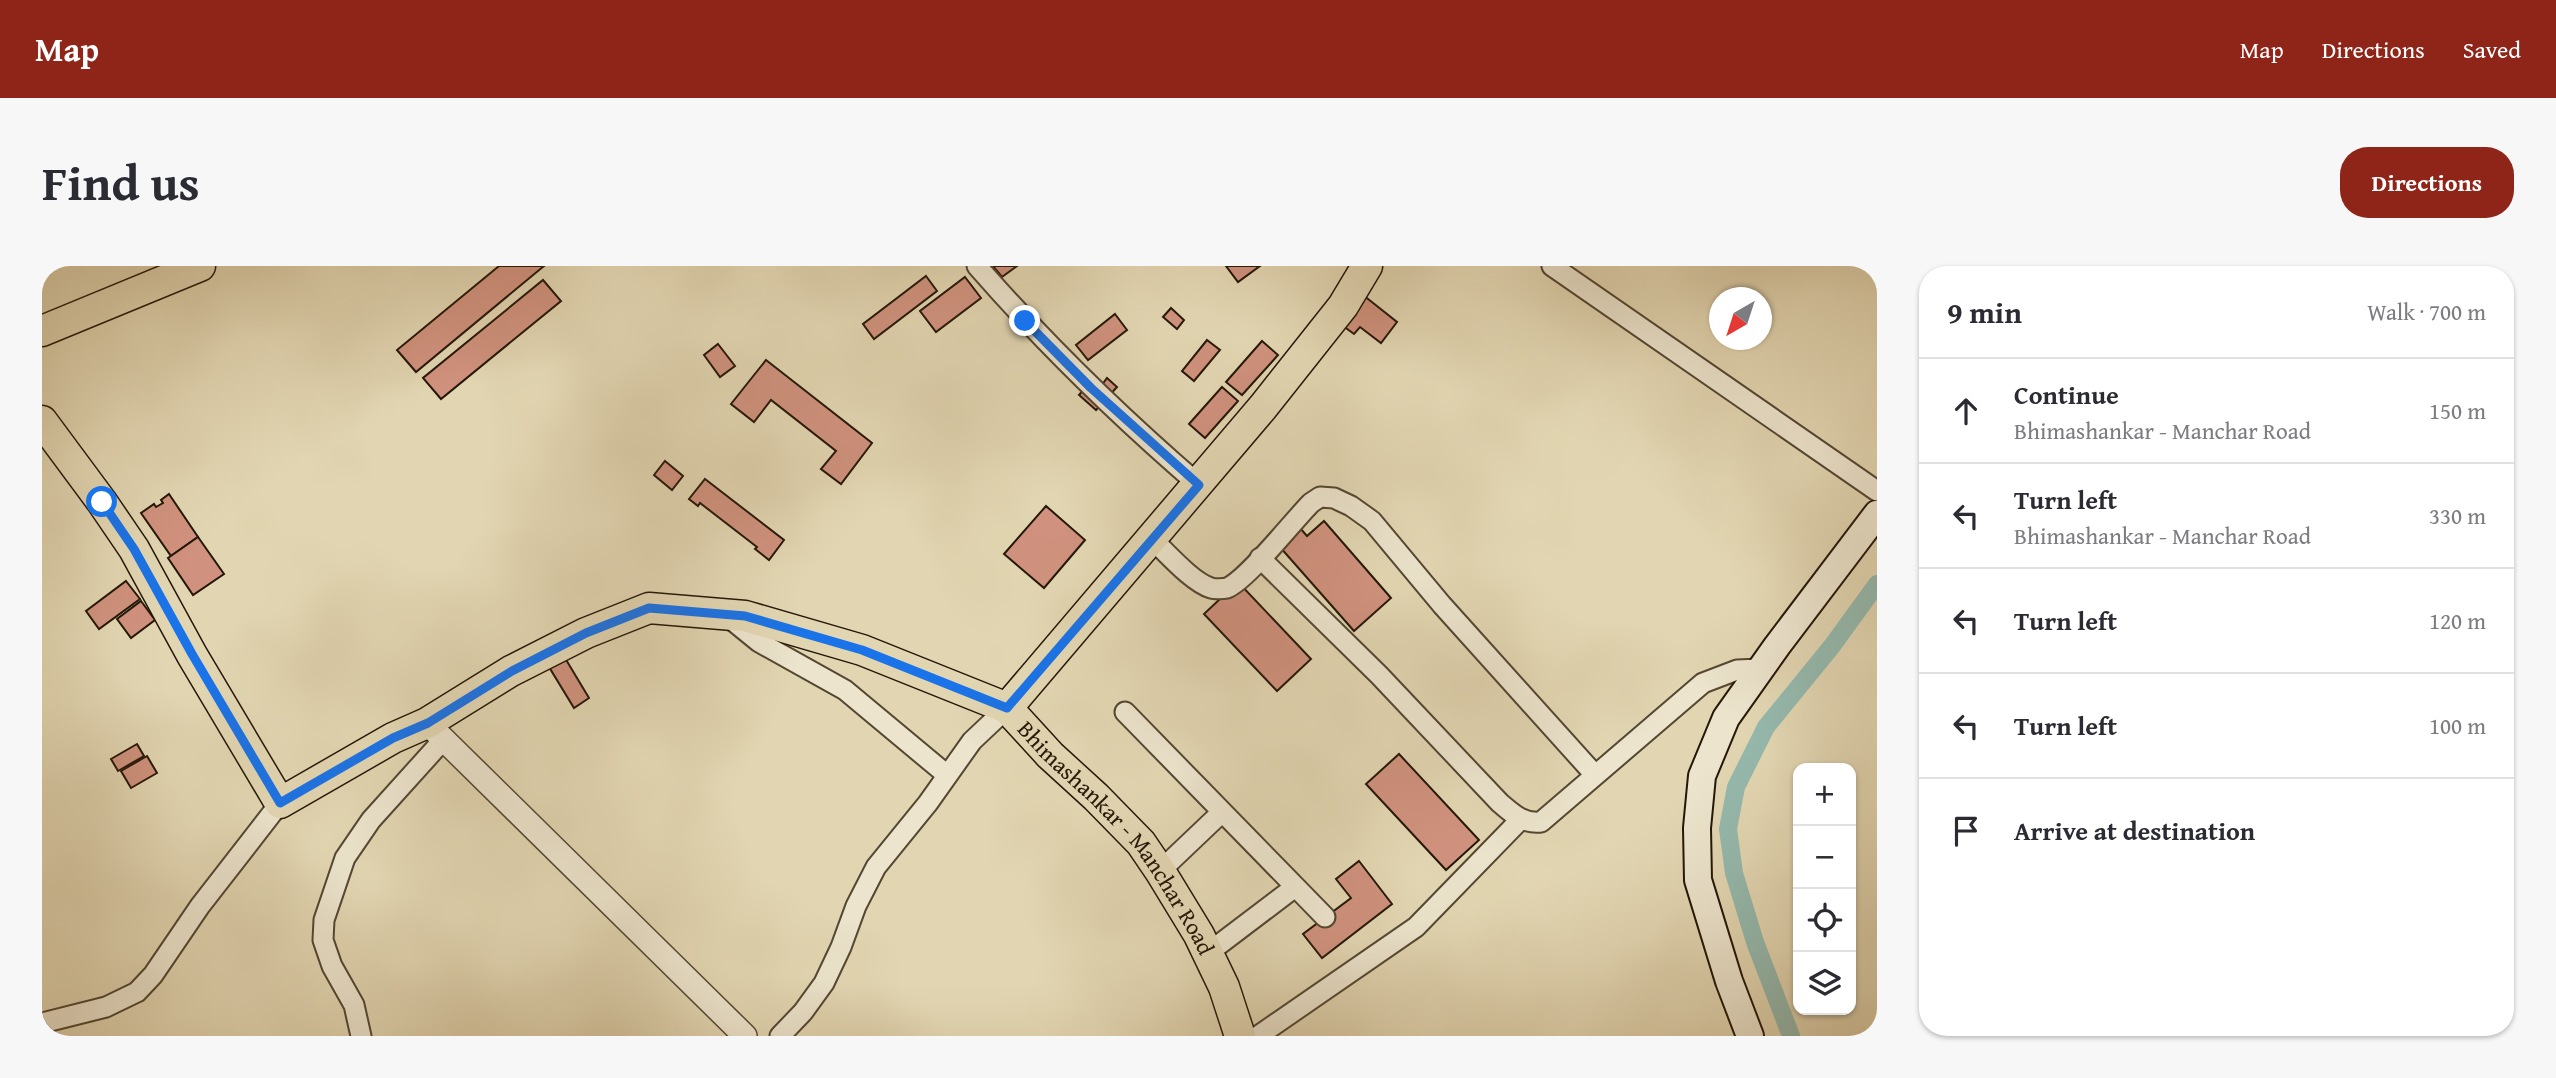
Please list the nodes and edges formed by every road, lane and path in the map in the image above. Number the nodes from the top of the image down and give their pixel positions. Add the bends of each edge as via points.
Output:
1 (200, 266) edge
2 (977, 266) edge
3 (1367, 266) edge
4 (1552, 266) edge
5 (42, 331) edge
6 (42, 421) edge
7 (1199, 485) junction
8 (1877, 491) edge
9 (1877, 514) edge
10 (1152, 539) junction
11 (1260, 558) junction
12 (724, 613) junction
13 (1760, 669) junction
14 (1007, 708) junction
15 (1125, 712) dead end
16 (436, 731) junction
17 (947, 775) junction
18 (1595, 775) junction
19 (280, 803) junction
20 (1221, 813) junction
21 (1521, 819) junction
22 (1160, 871) junction
23 (1295, 887) junction
24 (1325, 917) dead end
25 (1208, 954) junction
26 (42, 1023) edge
27 (360, 1036) edge
28 (745, 1036) edge
29 (780, 1036) edge
30 (1240, 1036) edge
31 (1258, 1036) edge
32 (1750, 1036) edge

1 - 5 main road
2 - 7 street via 1091,388
3 - 7 main road via 1343,306
4 - 8 street
6 - 19 main road via 134,549
7 - 10 main road
9 - 13 main road
10 - 11 street via 1212,589 1226,588 1240,579
10 - 14 main road
11 - 18 street via 1320,497 1351,506 1372,521
11 - 21 street via 1500,803
12 - 14 main road, Bhimashankar - Manchar Road via 862,650
12 - 16 main road, Bhimashankar - Manchar Road via 649,608 586,633 512,671
12 - 17 street via 759,642 845,690
13 - 18 street via 1737,670 1703,683
13 - 32 main road via 1726,718 1702,776 1697,828 1698,880
14 - 17 street via 971,741
14 - 22 main road, Bhimashankar - Manchar Road via 1140,843
15 - 20 street
16 - 19 main road, Bhimashankar - Manchar Road via 393,738
16 - 27 street via 345,858 324,920 323,940 354,1005
16 - 28 street
17 - 29 street via 876,867 824,983
18 - 21 street via 1541,822
19 - 26 street via 137,992 106,1007
20 - 22 street
20 - 23 street
21 - 31 street via 1416,927
22 - 25 main road, Bhimashankar - Manchar Road
23 - 24 street
23 - 25 street
25 - 30 main road, Bhimashankar - Manchar Road

